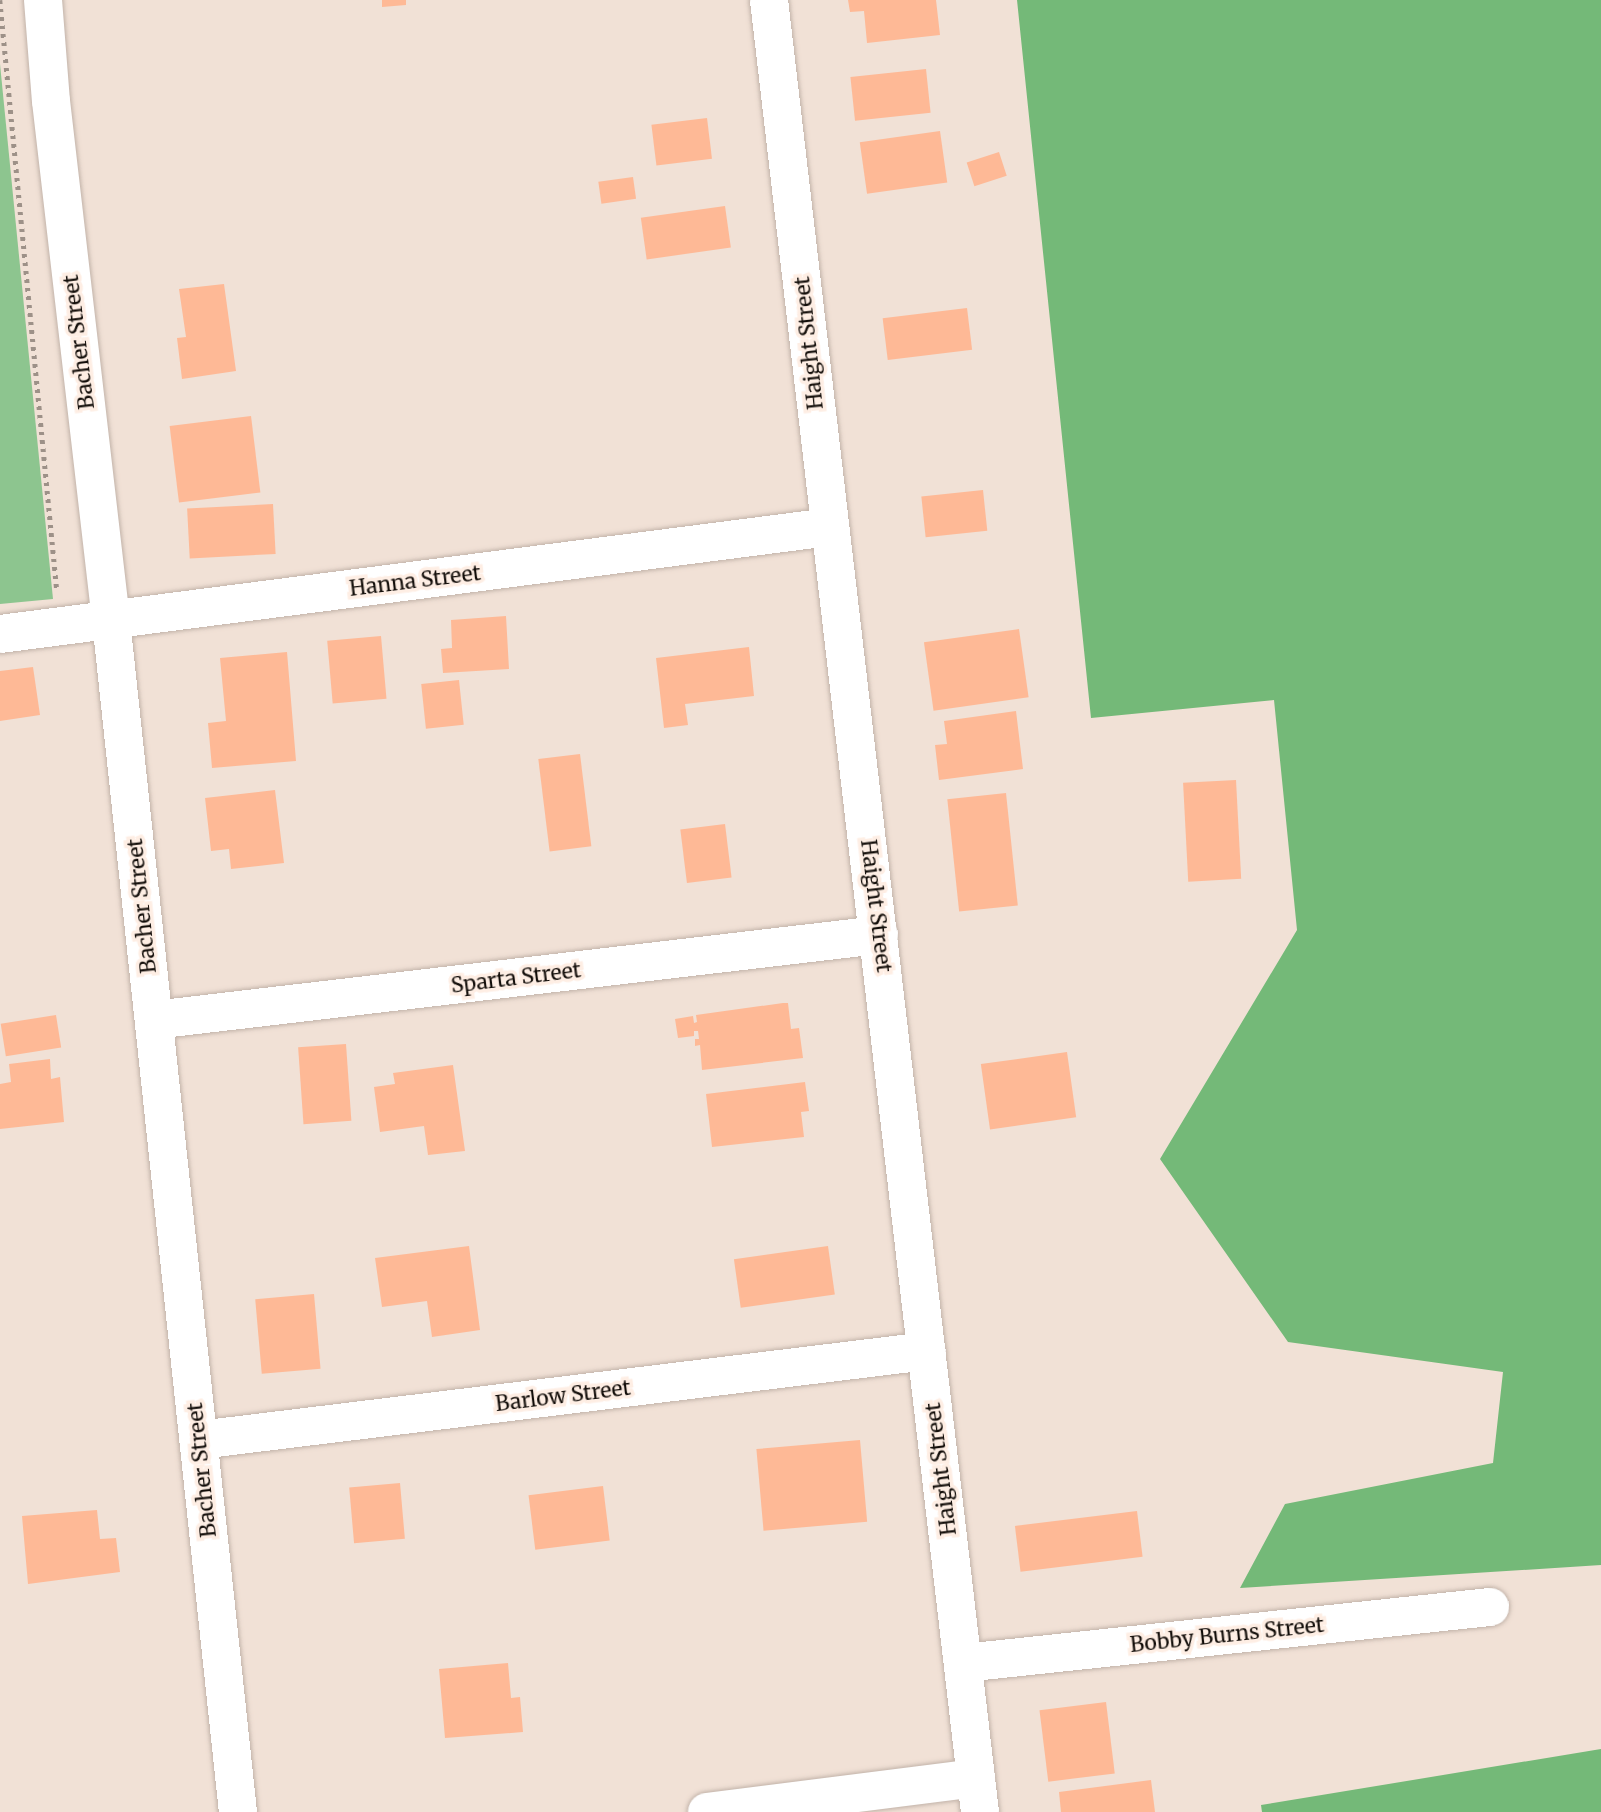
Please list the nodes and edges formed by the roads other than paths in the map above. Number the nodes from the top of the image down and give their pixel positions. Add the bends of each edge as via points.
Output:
1 (43, 0) edge
2 (769, 0) edge
3 (829, 527) junction
4 (111, 620) junction
5 (0, 634) edge
6 (879, 935) junction
7 (154, 1020) junction
8 (928, 1351) junction
9 (199, 1440) junction
10 (1490, 1607) dead end
11 (964, 1663) junction
12 (978, 1795) edge
13 (238, 1812) edge
14 (707, 1812) edge

1 - 4 street, Bacher Street
2 - 3 street, Haight Street
3 - 4 street, Hanna Street
3 - 6 street, Haight Street
4 - 5 street, Hanna Street
4 - 7 street, Bacher Street
6 - 7 street, Sparta Street
6 - 8 street, Haight Street
7 - 9 street, Bacher Street
8 - 9 street, Barlow Street
8 - 11 street, Haight Street
9 - 13 street, Bacher Street
10 - 11 street, Bobby Burns Street
11 - 12 street, Haight Street
12 - 14 street

